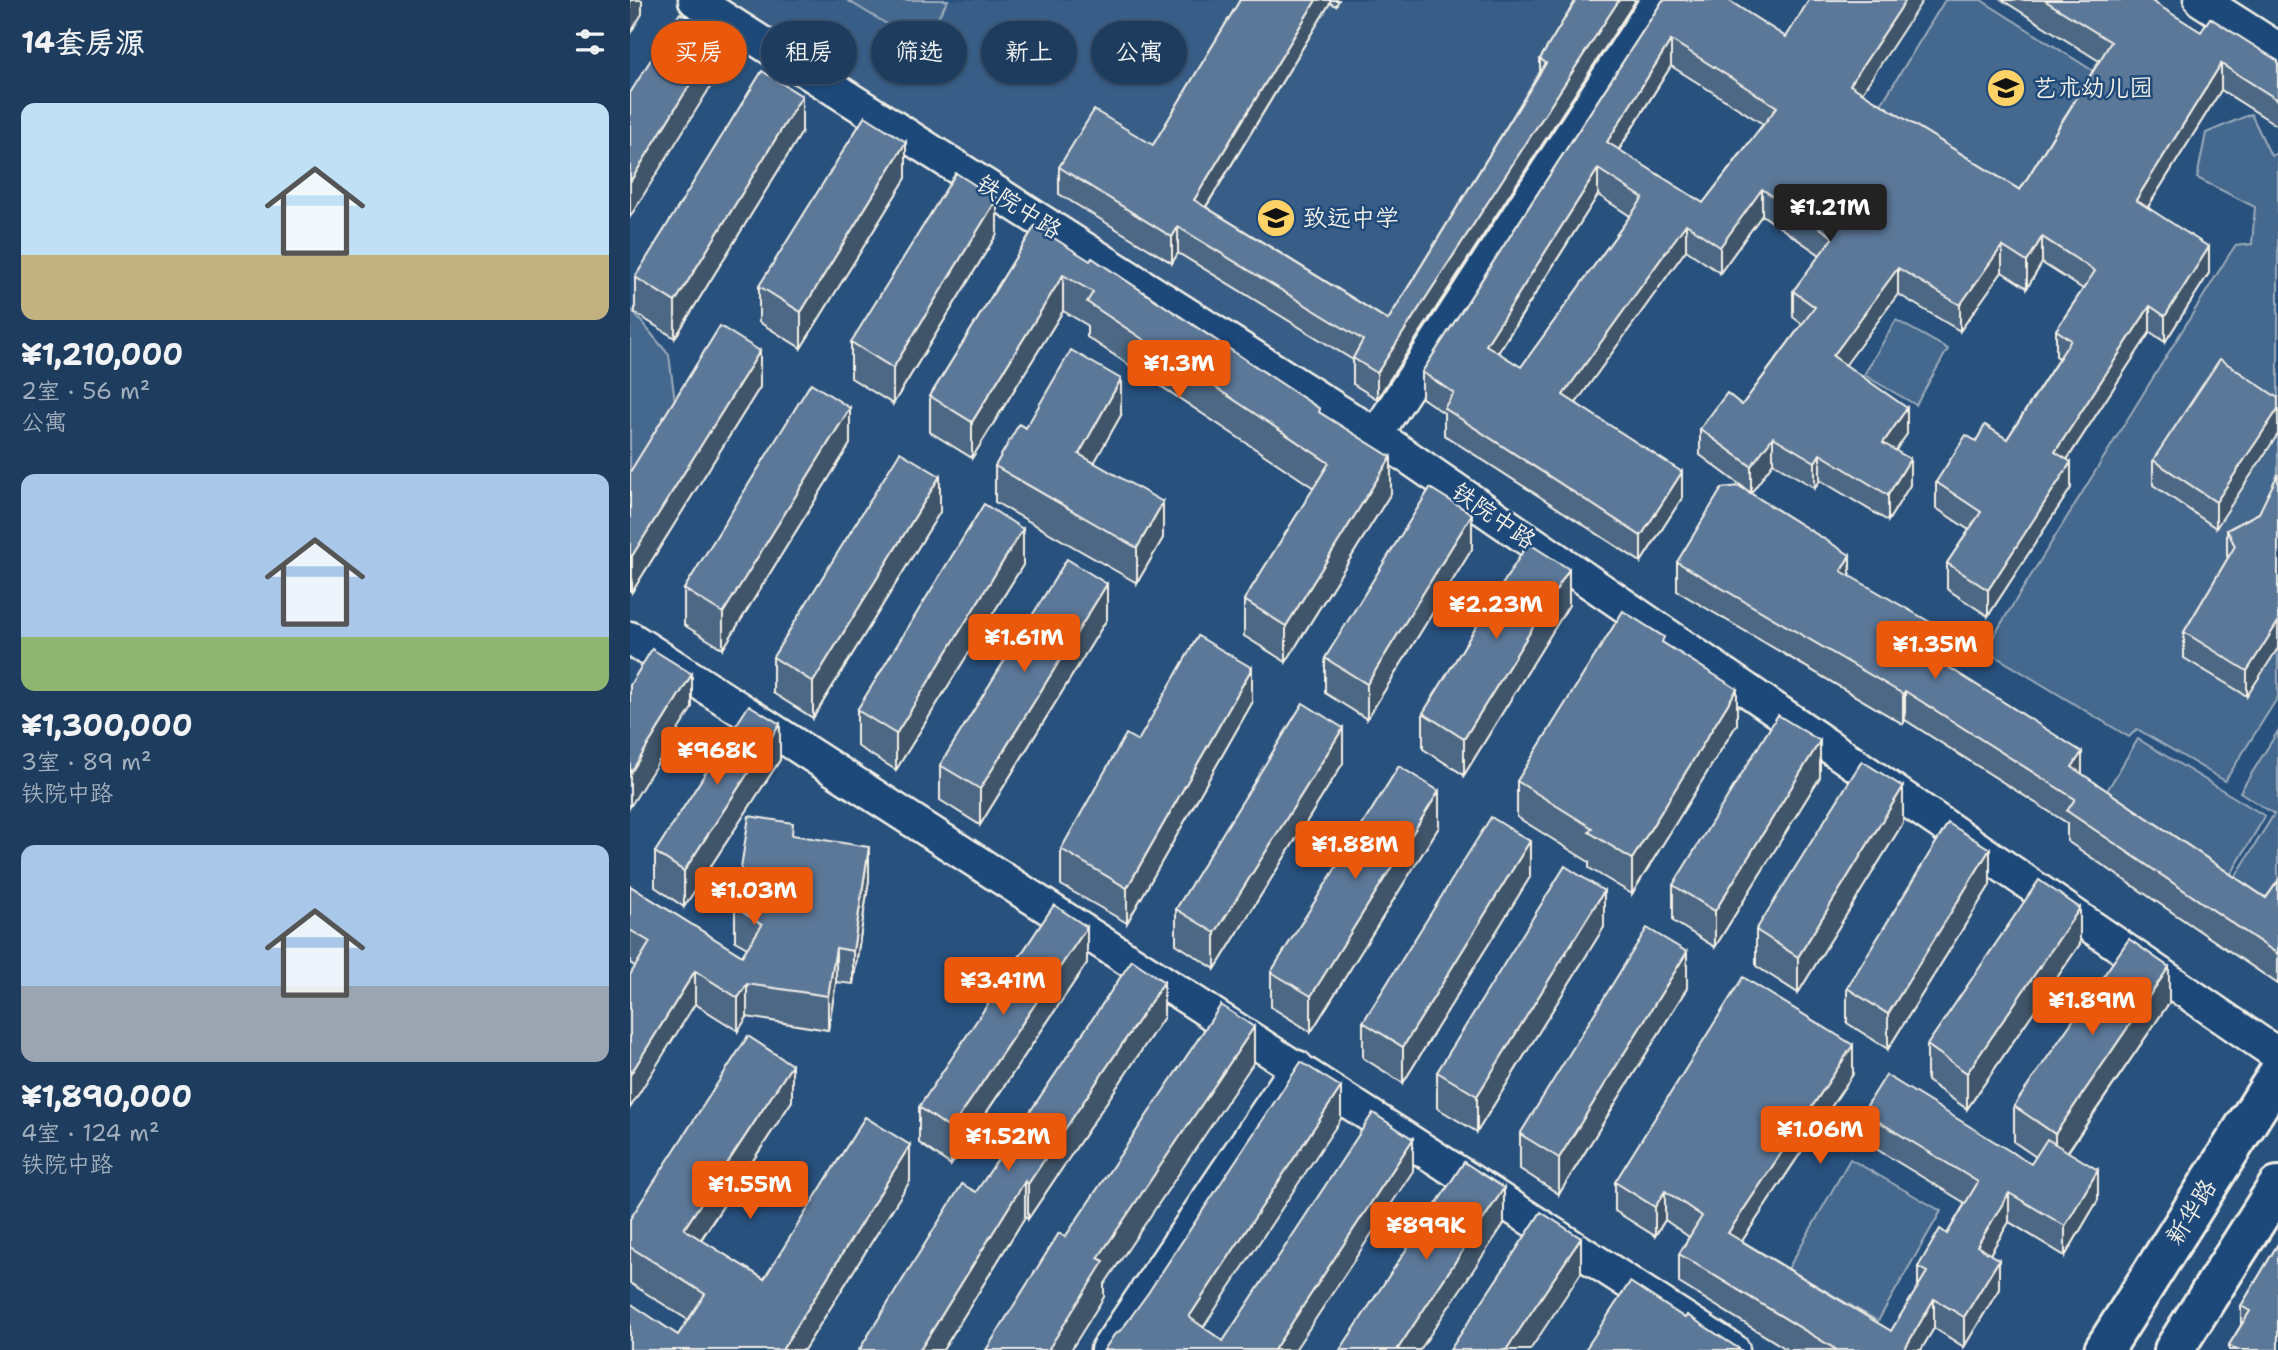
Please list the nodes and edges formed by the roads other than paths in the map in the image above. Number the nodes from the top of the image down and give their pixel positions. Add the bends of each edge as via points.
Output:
1 (695, 0) edge
2 (1658, 0) edge
3 (2201, 0) edge
4 (2278, 49) edge
5 (1376, 435) junction
6 (630, 638) edge
7 (2278, 1055) edge
8 (1297, 1067) junction
9 (2278, 1074) edge
10 (2278, 1186) edge
11 (1107, 1350) edge
12 (1733, 1350) edge
13 (2104, 1350) edge
14 (2174, 1350) edge

1 - 5 street, 铁院中路
2 - 5 street
3 - 4 street
5 - 7 street, 铁院中路
6 - 8 street
8 - 11 street
8 - 12 street
9 - 13 main road, 新华路
10 - 14 main road

